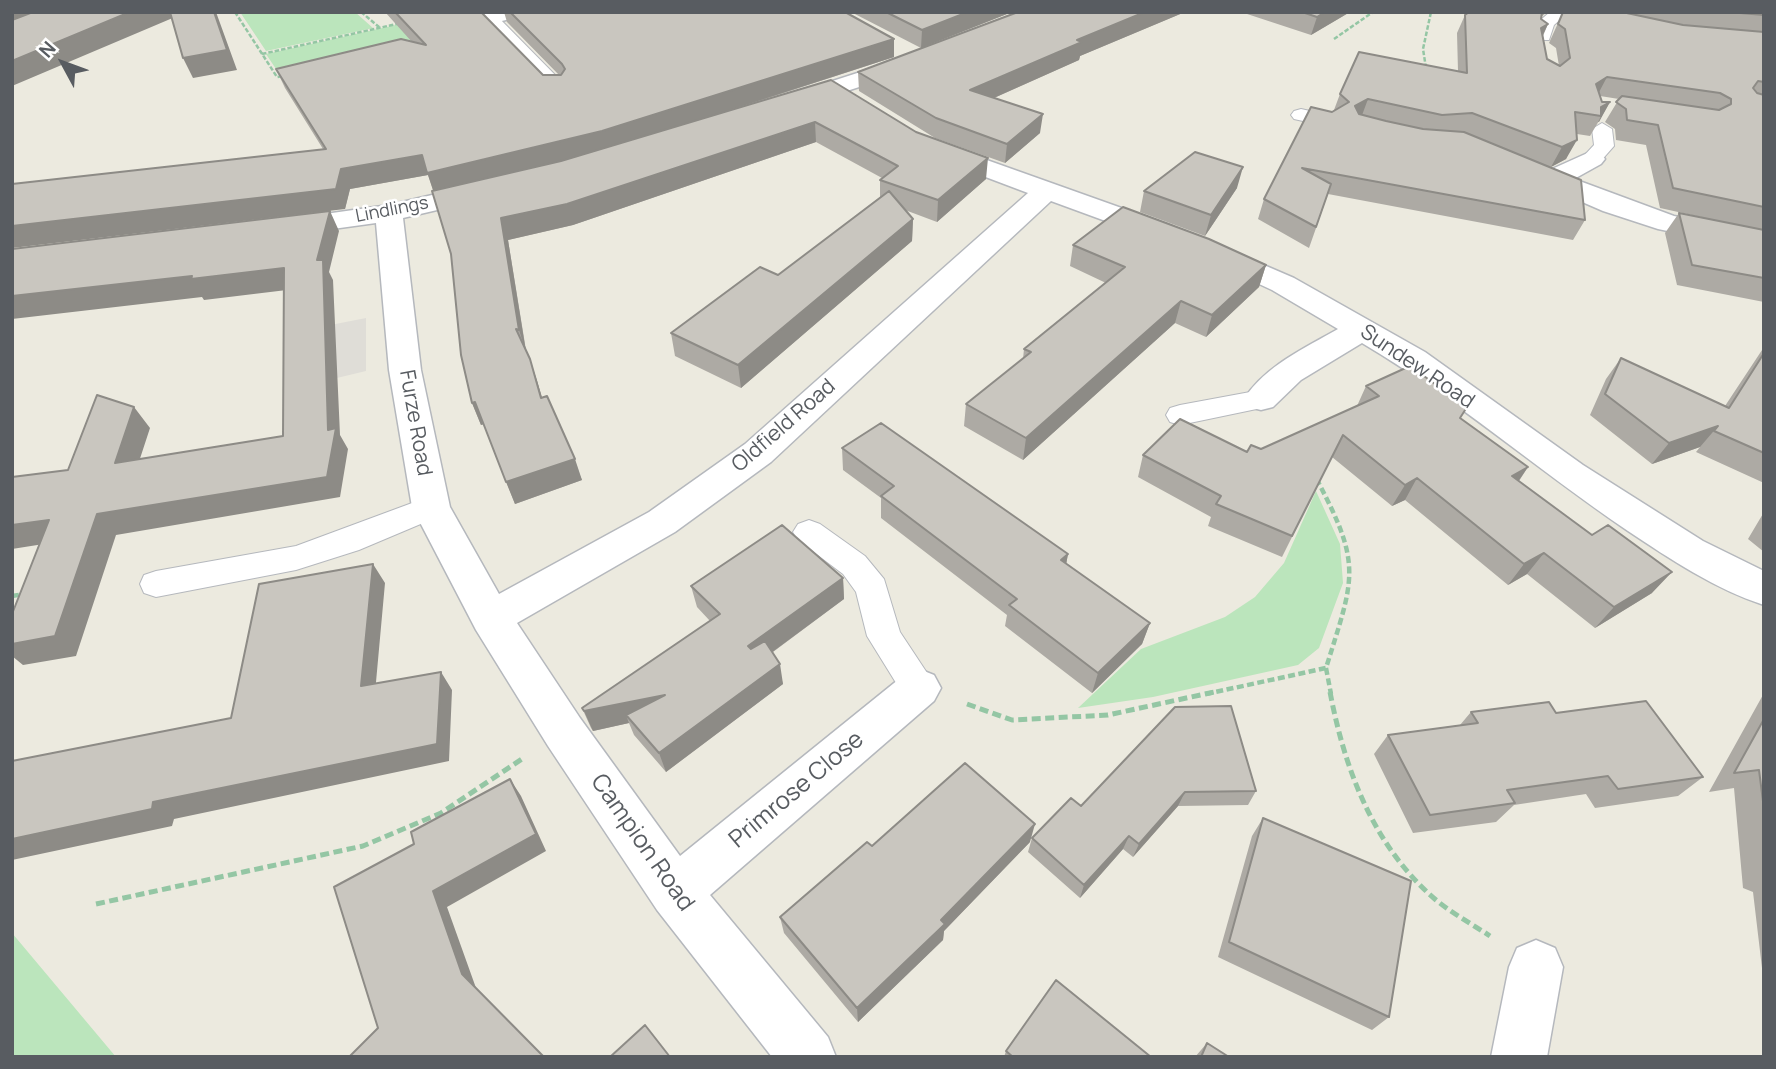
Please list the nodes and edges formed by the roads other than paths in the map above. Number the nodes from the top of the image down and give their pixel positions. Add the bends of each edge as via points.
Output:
1 (516, 12) edge
2 (1569, 13) edge
3 (489, 18) joint
4 (1544, 47) edge
5 (916, 54) edge
6 (557, 88) edge
7 (835, 88) junction
8 (858, 104) edge
9 (770, 109) edge
10 (1301, 115) dead end
11 (1600, 116) edge
12 (1330, 121) edge
13 (914, 139) edge
14 (1592, 159) joint
15 (1508, 161) edge
16 (1554, 179) junction
17 (519, 183) edge
18 (1046, 191) junction
19 (389, 213) junction
20 (256, 232) edge
21 (1764, 242) edge
22 (1363, 329) junction
23 (1261, 399) joint
24 (1180, 415) dead end
25 (431, 507) junction
26 (809, 532) dead end
27 (156, 584) dead end
28 (1764, 589) edge
29 (491, 618) junction
30 (919, 688) joint
31 (675, 892) junction
32 (1536, 967) road end
33 (808, 1057) edge
34 (1519, 1057) edge

1 - 3 street
2 - 4 lane via 1546,23
3 - 6 lane
5 - 7 street
7 - 8 street
7 - 9 street
10 - 12 lane
11 - 14 lane via 1604,146
13 - 18 street, Sundew Road
14 - 16 street
15 - 16 street
16 - 21 street via 1668,223
17 - 19 street, Lindlings
18 - 22 street, Sundew Road via 1214,252
18 - 29 street, Oldfield Road via 758,453 662,522
19 - 20 street, Lindlings
19 - 25 street, Furze Road via 405,370
22 - 23 street via 1289,372
22 - 28 street, Sundew Road via 1413,359 1656,531
23 - 24 lane
25 - 27 lane via 296,558
25 - 29 street, Furze Road
26 - 30 lane via 854,565 872,589 884,636
29 - 31 street, Campion Road
30 - 31 street, Primrose Close
31 - 33 street, Campion Road
32 - 34 street

